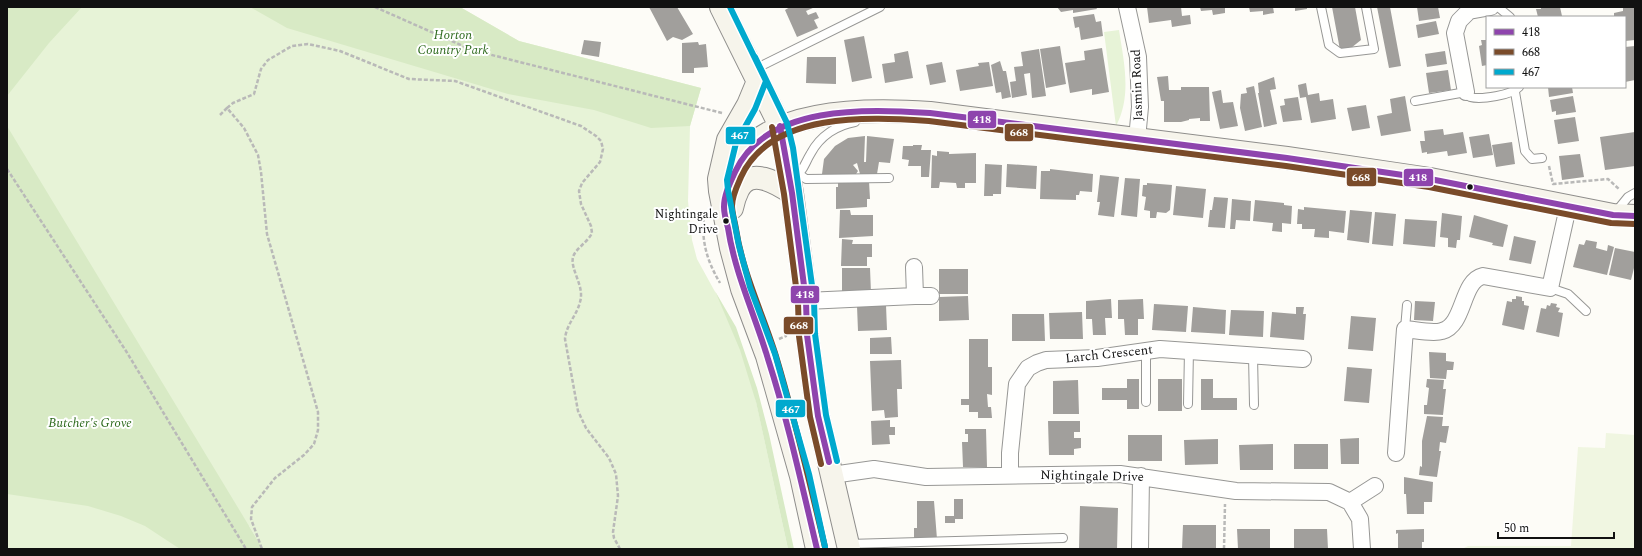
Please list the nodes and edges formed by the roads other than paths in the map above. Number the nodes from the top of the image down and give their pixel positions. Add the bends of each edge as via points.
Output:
1 (721, 7) edge
2 (880, 7) edge
3 (1127, 7) edge
4 (1321, 7) edge
5 (1366, 7) edge
6 (1491, 7) edge
7 (1498, 7) edge
8 (1509, 16) edge
9 (755, 75) junction
10 (1517, 89) edge
11 (1466, 92) junction
12 (1415, 100) dead end
13 (892, 110) junction
14 (780, 126) junction
15 (1137, 139) junction
16 (1542, 158) road end
17 (889, 178) dead end
18 (794, 182) junction
19 (1633, 202) edge
20 (724, 204) junction
21 (1568, 207) junction
22 (728, 233) junction
23 (914, 267) dead end
24 (1550, 288) junction
25 (914, 296) junction
26 (931, 296) dead end
27 (806, 301) junction
28 (1407, 305) dead end
29 (1586, 312) dead end
30 (1405, 329) junction
31 (1188, 350) junction
32 (1146, 351) junction
33 (1253, 355) junction
34 (1303, 359) dead end
35 (1146, 402) dead end
36 (1188, 404) dead end
37 (1254, 405) dead end
38 (1396, 453) dead end
39 (832, 475) junction
40 (1010, 475) junction
41 (1141, 476) junction
42 (1375, 486) dead end
43 (1350, 502) junction
44 (1063, 538) dead end
45 (849, 547) edge
46 (817, 549) edge
47 (1140, 549) edge
48 (1362, 549) edge

1 - 9 main road
2 - 9 lane
3 - 15 street, Jasmin Road via 1138,56 1140,106
4 - 5 lane via 1329,45 1340,53 1374,49
6 - 11 street via 1469,11 1459,21 1455,33
7 - 8 lane
9 - 14 main road
9 - 20 main road via 748,104 728,140 719,179
10 - 11 lane via 1476,99
10 - 16 lane via 1525,151 1532,160
11 - 12 lane
13 - 14 main road via 846,112
13 - 15 main road
13 - 18 lane via 879,120 846,124 834,129 815,147
14 - 18 main road
14 - 20 main road via 742,154 732,174
15 - 21 main road via 1422,178
17 - 18 lane via 806,179
18 - 22 main road via 755,177 746,181 738,189 731,209
18 - 27 main road via 798,254
19 - 21 main road via 1613,215
20 - 22 main road
21 - 24 street
22 - 46 main road via 742,288 767,356 801,476
23 - 25 street
24 - 29 lane via 1568,294
24 - 30 street via 1478,277 1450,328 1441,332
25 - 26 street
25 - 27 street
27 - 39 main road via 807,335 818,416
28 - 30 lane
30 - 38 street
31 - 32 street, Larch Crescent
31 - 33 street, Larch Crescent
31 - 36 lane
32 - 35 lane
32 - 40 street, Larch Crescent via 1097,358 1046,360 1028,368 1017,384
33 - 34 street, Larch Crescent
33 - 37 lane
39 - 40 street, Nightingale Drive via 874,469 926,477
39 - 45 main road
40 - 41 street, Nightingale Drive
41 - 43 street, Nightingale Drive via 1236,491 1329,492
41 - 47 street
42 - 43 street
43 - 48 street via 1360,519
44 - 45 lane

